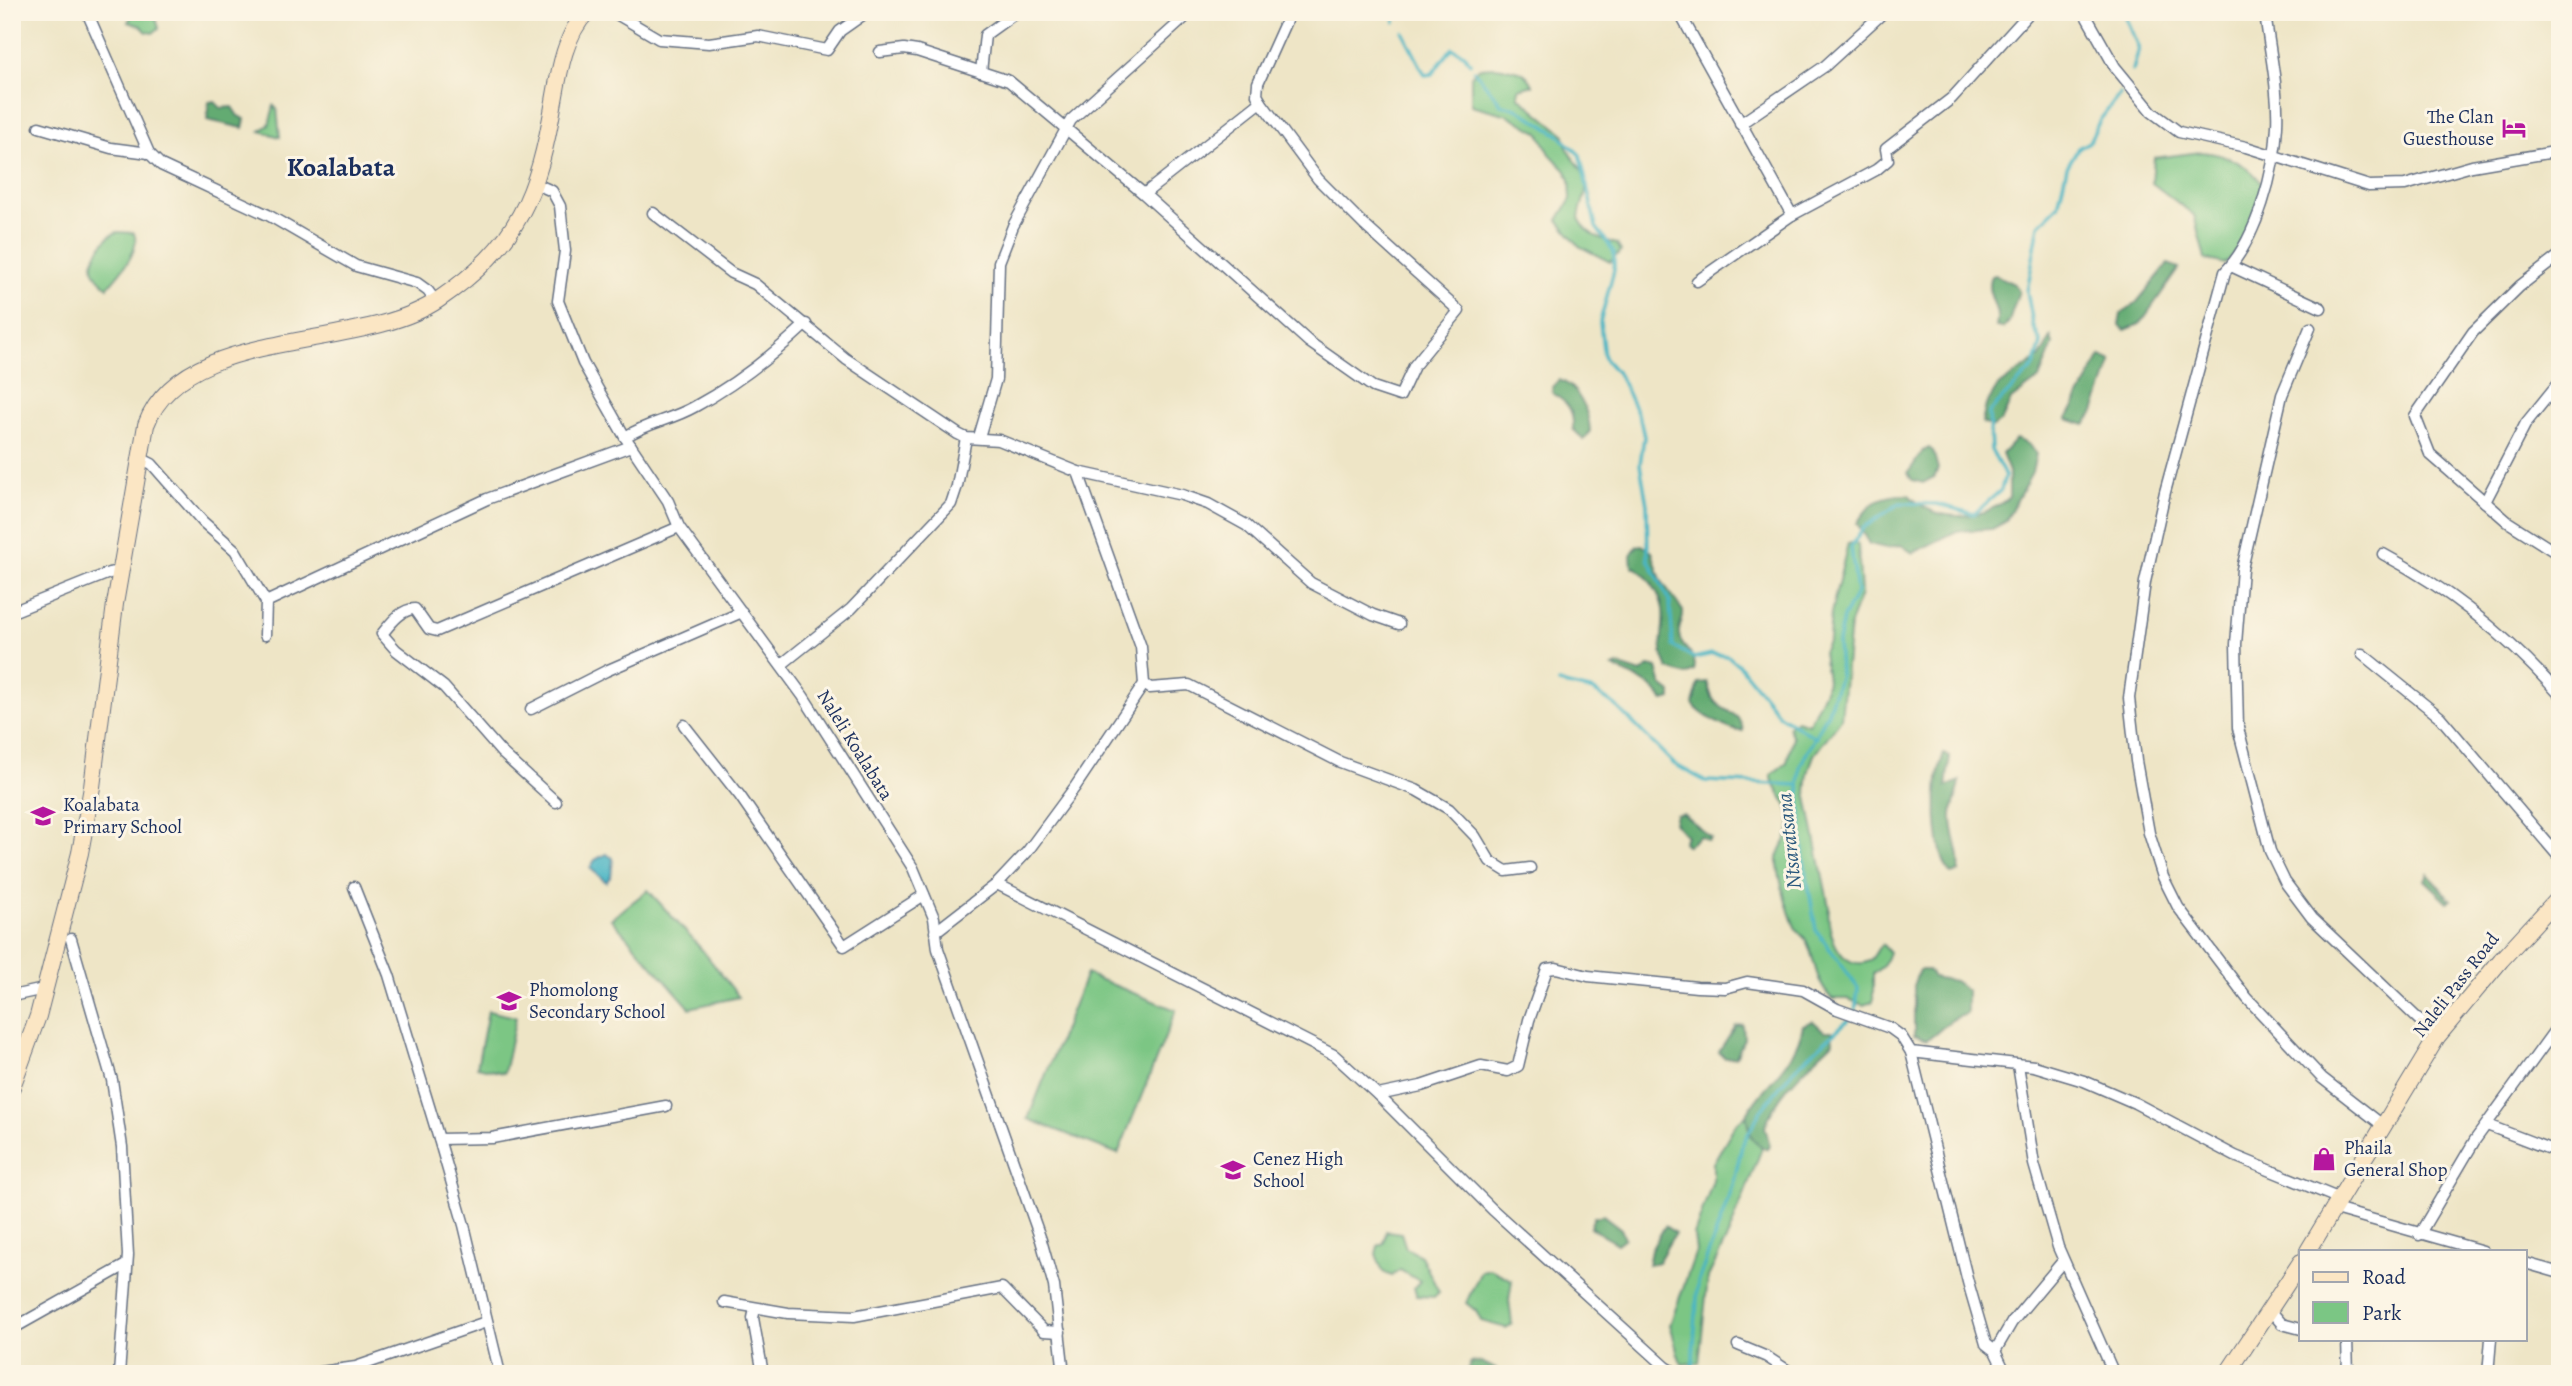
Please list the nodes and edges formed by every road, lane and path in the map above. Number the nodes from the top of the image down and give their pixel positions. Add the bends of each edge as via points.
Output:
1 (87, 12) edge
2 (587, 12) edge
3 (613, 12) edge
4 (867, 12) edge
5 (1017, 12) edge
6 (1191, 12) edge
7 (1290, 12) edge
8 (1679, 12) edge
9 (1884, 12) edge
10 (2030, 12) edge
11 (2084, 12) edge
12 (2265, 12) edge
13 (880, 52) dead end
14 (981, 72) junction
15 (1261, 102) junction
16 (1740, 124) junction
17 (38, 127) dead end
18 (1064, 130) junction
19 (2560, 151) edge
20 (149, 153) junction
21 (2273, 158) junction
22 (536, 184) junction
23 (1144, 194) junction
24 (653, 213) dead end
25 (1791, 215) junction
26 (2560, 255) edge
27 (2231, 265) junction
28 (1697, 281) dead end
29 (436, 302) junction
30 (2321, 308) dead end
31 (806, 324) junction
32 (2310, 328) dead end
33 (2560, 381) edge
34 (979, 437) junction
35 (966, 438) junction
36 (628, 442) junction
37 (140, 458) junction
38 (1078, 472) junction
39 (2485, 502) junction
40 (679, 527) junction
41 (2383, 554) dead end
42 (2560, 555) edge
43 (121, 571) junction
44 (267, 602) junction
45 (12, 612) edge
46 (742, 612) junction
47 (1399, 624) dead end
48 (265, 635) dead end
49 (2362, 654) dead end
50 (781, 665) junction
51 (1144, 684) junction
52 (2560, 695) edge
53 (531, 709) dead end
54 (684, 724) dead end
55 (556, 802) dead end
56 (2560, 858) edge
57 (1530, 868) dead end
58 (997, 884) junction
59 (354, 887) dead end
60 (924, 895) junction
61 (2560, 895) edge
62 (935, 932) junction
63 (71, 939) dead end
64 (44, 989) junction
65 (12, 996) edge
66 (2560, 1023) edge
67 (2437, 1037) junction
68 (1911, 1052) junction
69 (2018, 1065) junction
70 (12, 1087) edge
71 (1378, 1094) junction
72 (666, 1106) dead end
73 (2487, 1125) junction
74 (2385, 1127) junction
75 (439, 1139) junction
76 (2560, 1153) edge
77 (2337, 1204) junction
78 (2419, 1235) junction
79 (2309, 1250) edge
80 (2479, 1250) edge
81 (2063, 1261) junction
82 (2526, 1263) edge
83 (126, 1265) junction
84 (2299, 1265) edge
85 (2560, 1273) edge
86 (724, 1302) dead end
87 (755, 1309) junction
88 (2270, 1310) junction
89 (486, 1322) junction
90 (2299, 1328) edge
91 (12, 1329) edge
92 (1060, 1332) junction
93 (2347, 1340) edge
94 (2491, 1340) edge
95 (1738, 1345) dead end
96 (1995, 1351) junction
97 (119, 1374) edge
98 (307, 1374) edge
99 (500, 1374) edge
100 (763, 1374) edge
101 (1064, 1374) edge
102 (1678, 1374) edge
103 (1793, 1374) edge
104 (2006, 1374) edge
105 (2114, 1374) edge
106 (2227, 1374) edge
107 (2348, 1374) edge
108 (2488, 1374) edge

1 - 20 street
2 - 22 street via 571,37 561,68
3 - 4 street via 659,39 709,43 742,36 771,37 827,50 840,31
5 - 14 street via 985,35
6 - 18 street via 1118,75
7 - 15 street via 1258,83
8 - 16 street
9 - 16 street via 1825,66
10 - 25 street via 1952,98 1886,149 1888,160 1877,170
11 - 21 street via 2115,67 2152,112 2179,132
12 - 21 street via 2277,110
13 - 14 street via 917,51
14 - 18 street via 1009,81
15 - 23 street
15 - 23 street via 1318,179 1459,311 1414,366 1400,396 1373,387 1309,342
16 - 25 street
17 - 20 street via 111,148
18 - 23 street
18 - 34 street via 999,262 998,360 992,401
19 - 21 street via 2472,166 2391,187 2369,186
20 - 29 street via 356,266 417,283
21 - 27 street via 2253,229
22 - 29 street via 523,215 502,245
22 - 36 street, Naleli Koalabata via 552,191 560,206 565,251 558,301
24 - 31 street
25 - 28 street
26 - 39 street via 2482,323 2415,416 2430,454
27 - 30 street
27 - 74 street via 2225,272 2198,367 2145,582 2129,698 2136,761 2149,833 2162,877 2178,907 2247,998 2322,1078
29 - 37 street via 376,328 237,354 200,371 153,405
31 - 35 street via 846,359
31 - 36 street via 773,355 692,409 646,424
32 - 67 street via 2282,395 2242,569 2236,643 2238,728 2270,851 2285,882 2312,918
33 - 39 street via 2526,424
34 - 35 street
34 - 38 street via 1006,442
35 - 50 street via 951,504 851,609
36 - 40 street, Naleli Koalabata via 654,478
36 - 44 street via 486,499
37 - 43 street
37 - 44 street via 152,464 235,550
38 - 47 street via 1208,504 1246,525 1311,583
38 - 51 street via 1141,647
39 - 42 street
40 - 46 street, Naleli Koalabata
40 - 55 street via 437,631 429,629 415,609 410,609 382,634 444,687 501,752
41 - 52 street via 2468,605
43 - 45 street
43 - 64 street via 80,853
44 - 48 street
46 - 50 street, Naleli Koalabata
46 - 53 street
49 - 56 street via 2441,717
50 - 60 street, Naleli Koalabata via 913,868
51 - 57 street via 1150,688 1189,685 1340,762 1416,790 1449,809 1475,836 1490,861 1506,872
51 - 58 street via 1076,787
54 - 60 street via 844,946
58 - 62 street
58 - 71 street via 1334,1055
59 - 75 street via 389,975
60 - 62 street, Naleli Koalabata
61 - 67 street, Naleli Pass Road
62 - 92 street, Naleli Koalabata via 1041,1240
63 - 83 street via 112,1080 123,1158
64 - 65 street
64 - 70 street
66 - 73 street
67 - 74 street, Naleli Pass Road
68 - 69 street
68 - 71 street via 1890,1028 1837,1009 1803,990 1747,982 1725,988 1697,986 1588,976 1556,968 1547,969 1537,994 1518,1066 1508,1070 1481,1066 1421,1086
68 - 96 street via 1968,1282 1986,1344
69 - 77 street via 2100,1087
69 - 81 street via 2034,1164
71 - 102 street via 1493,1209
72 - 75 street via 492,1138
73 - 76 street
73 - 78 street
74 - 77 street, Naleli Pass Road
75 - 89 street
77 - 78 street
77 - 79 street, Naleli Pass Road
78 - 80 street
81 - 96 street via 2012,1322
81 - 105 street
82 - 85 street
83 - 91 street
83 - 97 street
84 - 88 street
86 - 87 street
87 - 92 street via 854,1316 1002,1288 1044,1331
87 - 100 street
88 - 90 street via 2282,1324
88 - 106 street
89 - 98 street via 356,1367
89 - 99 street
92 - 101 street, Naleli Koalabata
93 - 107 street
94 - 108 street
95 - 103 street
96 - 104 street

